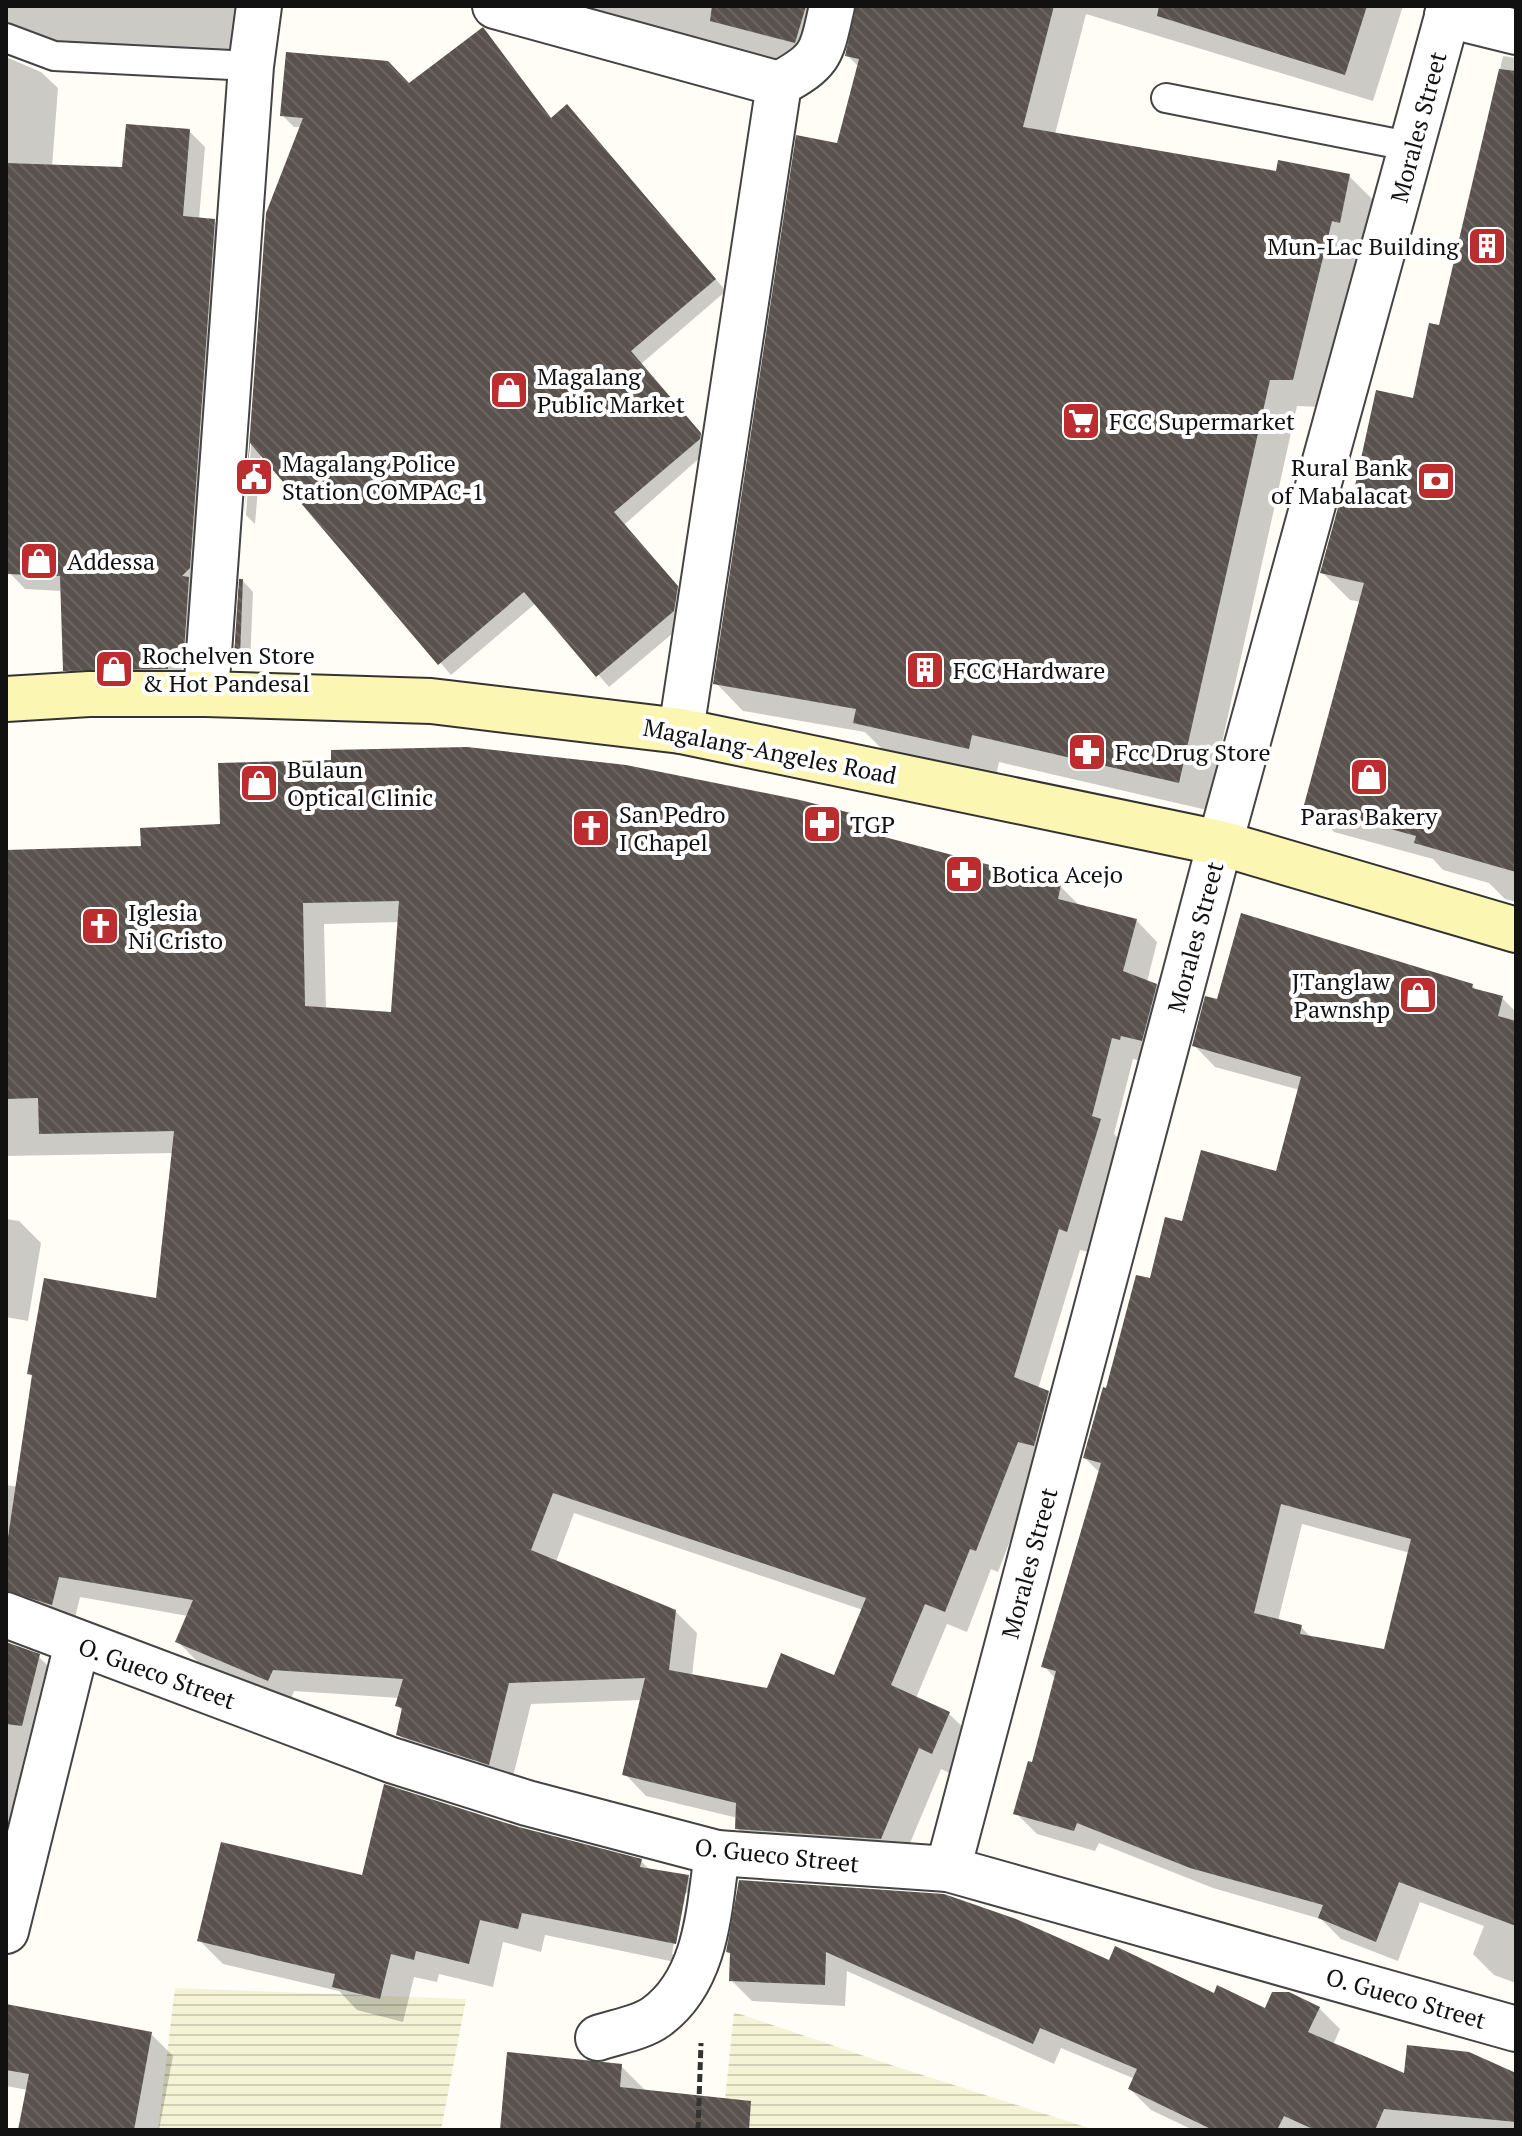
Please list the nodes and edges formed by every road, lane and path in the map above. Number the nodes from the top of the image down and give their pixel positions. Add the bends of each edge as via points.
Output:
1 (259, 6) edge
2 (832, 6) edge
3 (504, 7) edge
4 (1448, 11) edge
5 (1516, 32) edge
6 (6, 38) edge
7 (251, 66) junction
8 (779, 84) junction
9 (1166, 98) dead end
10 (1413, 147) junction
11 (206, 694) junction
12 (6, 699) edge
13 (681, 731) junction
14 (1220, 843) junction
15 (1516, 930) edge
16 (6, 1615) edge
17 (77, 1644) junction
18 (717, 1853) junction
19 (948, 1869) junction
20 (6, 1931) edge
21 (1516, 2029) edge
22 (598, 2038) dead end

1 - 7 street
2 - 8 street via 812,66
3 - 8 street
4 - 5 street
4 - 10 street, Morales Street
6 - 7 lane via 54,56
7 - 11 street
8 - 13 street
9 - 10 lane
10 - 14 street, Morales Street
11 - 12 main road, Magalang-Angeles Road
11 - 13 main road, Magalang-Angeles Road via 431,701
13 - 14 main road, Magalang-Angeles Road
14 - 15 main road, Magalang-Angeles Road
14 - 19 street, Morales Street
16 - 17 street, O. Gueco Street
17 - 18 street, O. Gueco Street via 391,1760 527,1803
17 - 20 street
18 - 19 street, O. Gueco Street
18 - 22 street via 704,1943 681,1992 655,2018
19 - 21 street, O. Gueco Street

